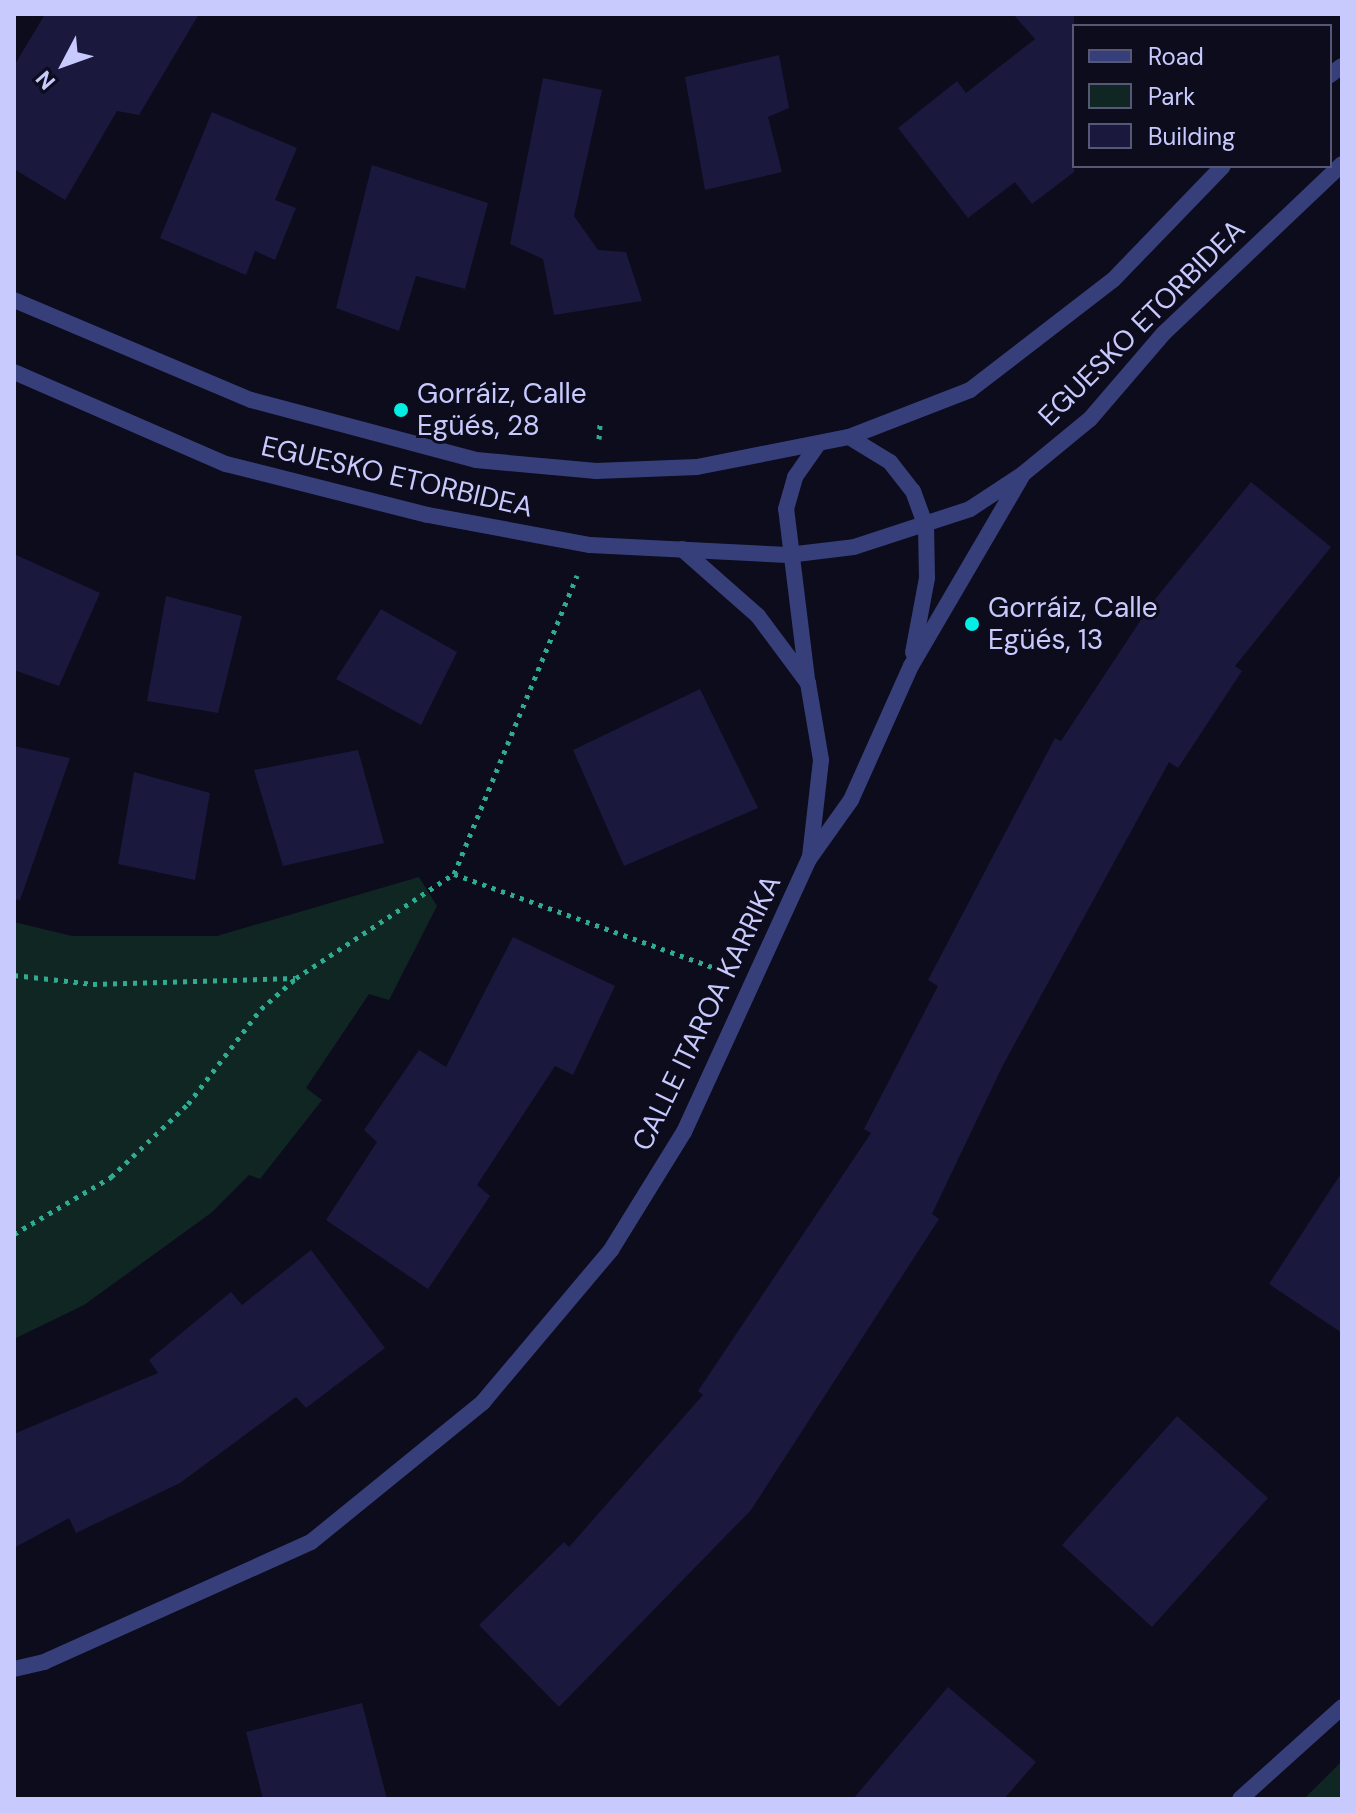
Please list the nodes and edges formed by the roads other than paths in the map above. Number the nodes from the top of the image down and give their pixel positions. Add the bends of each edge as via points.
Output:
1 (1342, 164) edge
2 (1221, 168) edge
3 (14, 300) edge
4 (14, 372) edge
5 (849, 437) junction
6 (817, 446) junction
7 (1023, 474) junction
8 (926, 526) junction
9 (682, 549) junction
10 (788, 555) junction
11 (911, 666) junction
12 (808, 683) junction
13 (809, 859) junction
14 (14, 1669) edge
15 (1342, 1707) edge
16 (1240, 1799) edge

1 - 7 street, EGUESKO ETORBIDEA via 1164,333 1090,419
2 - 5 street, EGUESKO ETORBIDEA via 1113,280 970,390
3 - 6 street, EGUESKO ETORBIDEA via 251,400 476,460 596,471 668,468
4 - 9 street, EGUESKO ETORBIDEA via 226,464 428,515 590,545
5 - 6 street, EGUESKO ETORBIDEA
5 - 8 street via 890,462 913,491
6 - 10 street via 795,477 786,509
7 - 8 street, EGUESKO ETORBIDEA via 970,509
7 - 11 street, CALLE ITAROA KARRIKA
8 - 10 street, EGUESKO ETORBIDEA via 854,547
8 - 11 street, CALLE ITAROA KARRIKA via 927,578
9 - 10 street, EGUESKO ETORBIDEA
9 - 12 street, CALLE ITAROA KARRIKA via 758,616
10 - 12 street, CALLE ITAROA KARRIKA
11 - 13 street, CALLE ITAROA KARRIKA via 851,800
12 - 13 street, CALLE ITAROA KARRIKA via 821,760
13 - 14 street, CALLE ITAROA KARRIKA via 684,1132 611,1250 483,1402 311,1542 44,1662
15 - 16 street

